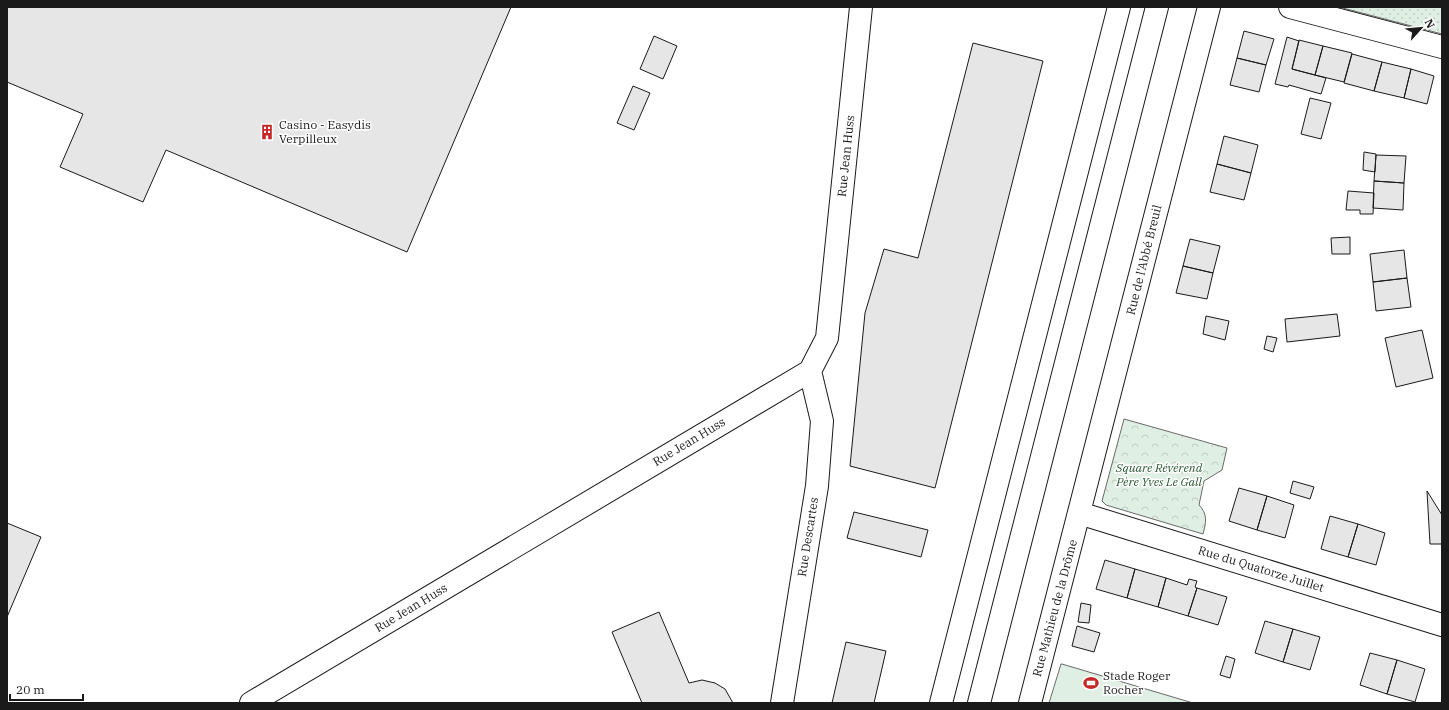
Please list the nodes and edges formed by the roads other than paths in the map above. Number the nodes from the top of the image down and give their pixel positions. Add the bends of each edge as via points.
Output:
1 (861, 7) edge
2 (1119, 7) edge
3 (1157, 7) edge
4 (1209, 7) edge
5 (1290, 7) edge
6 (1442, 47) edge
7 (810, 371) junction
8 (1079, 513) junction
9 (1442, 625) edge
10 (251, 703) edge
11 (782, 703) edge
12 (941, 703) edge
13 (979, 703) edge
14 (1030, 703) edge

1 - 7 main road, Rue Jean Huss via 827,338
2 - 12 main road
3 - 13 main road
4 - 8 main road, Rue de l'Abbé Breuil
5 - 6 main road
7 - 10 main road, Rue Jean Huss
7 - 11 main road, Rue Descartes via 822,421 817,478
8 - 9 main road, Rue du Quatorze Juillet
8 - 14 main road, Rue Mathieu de la Drôme

